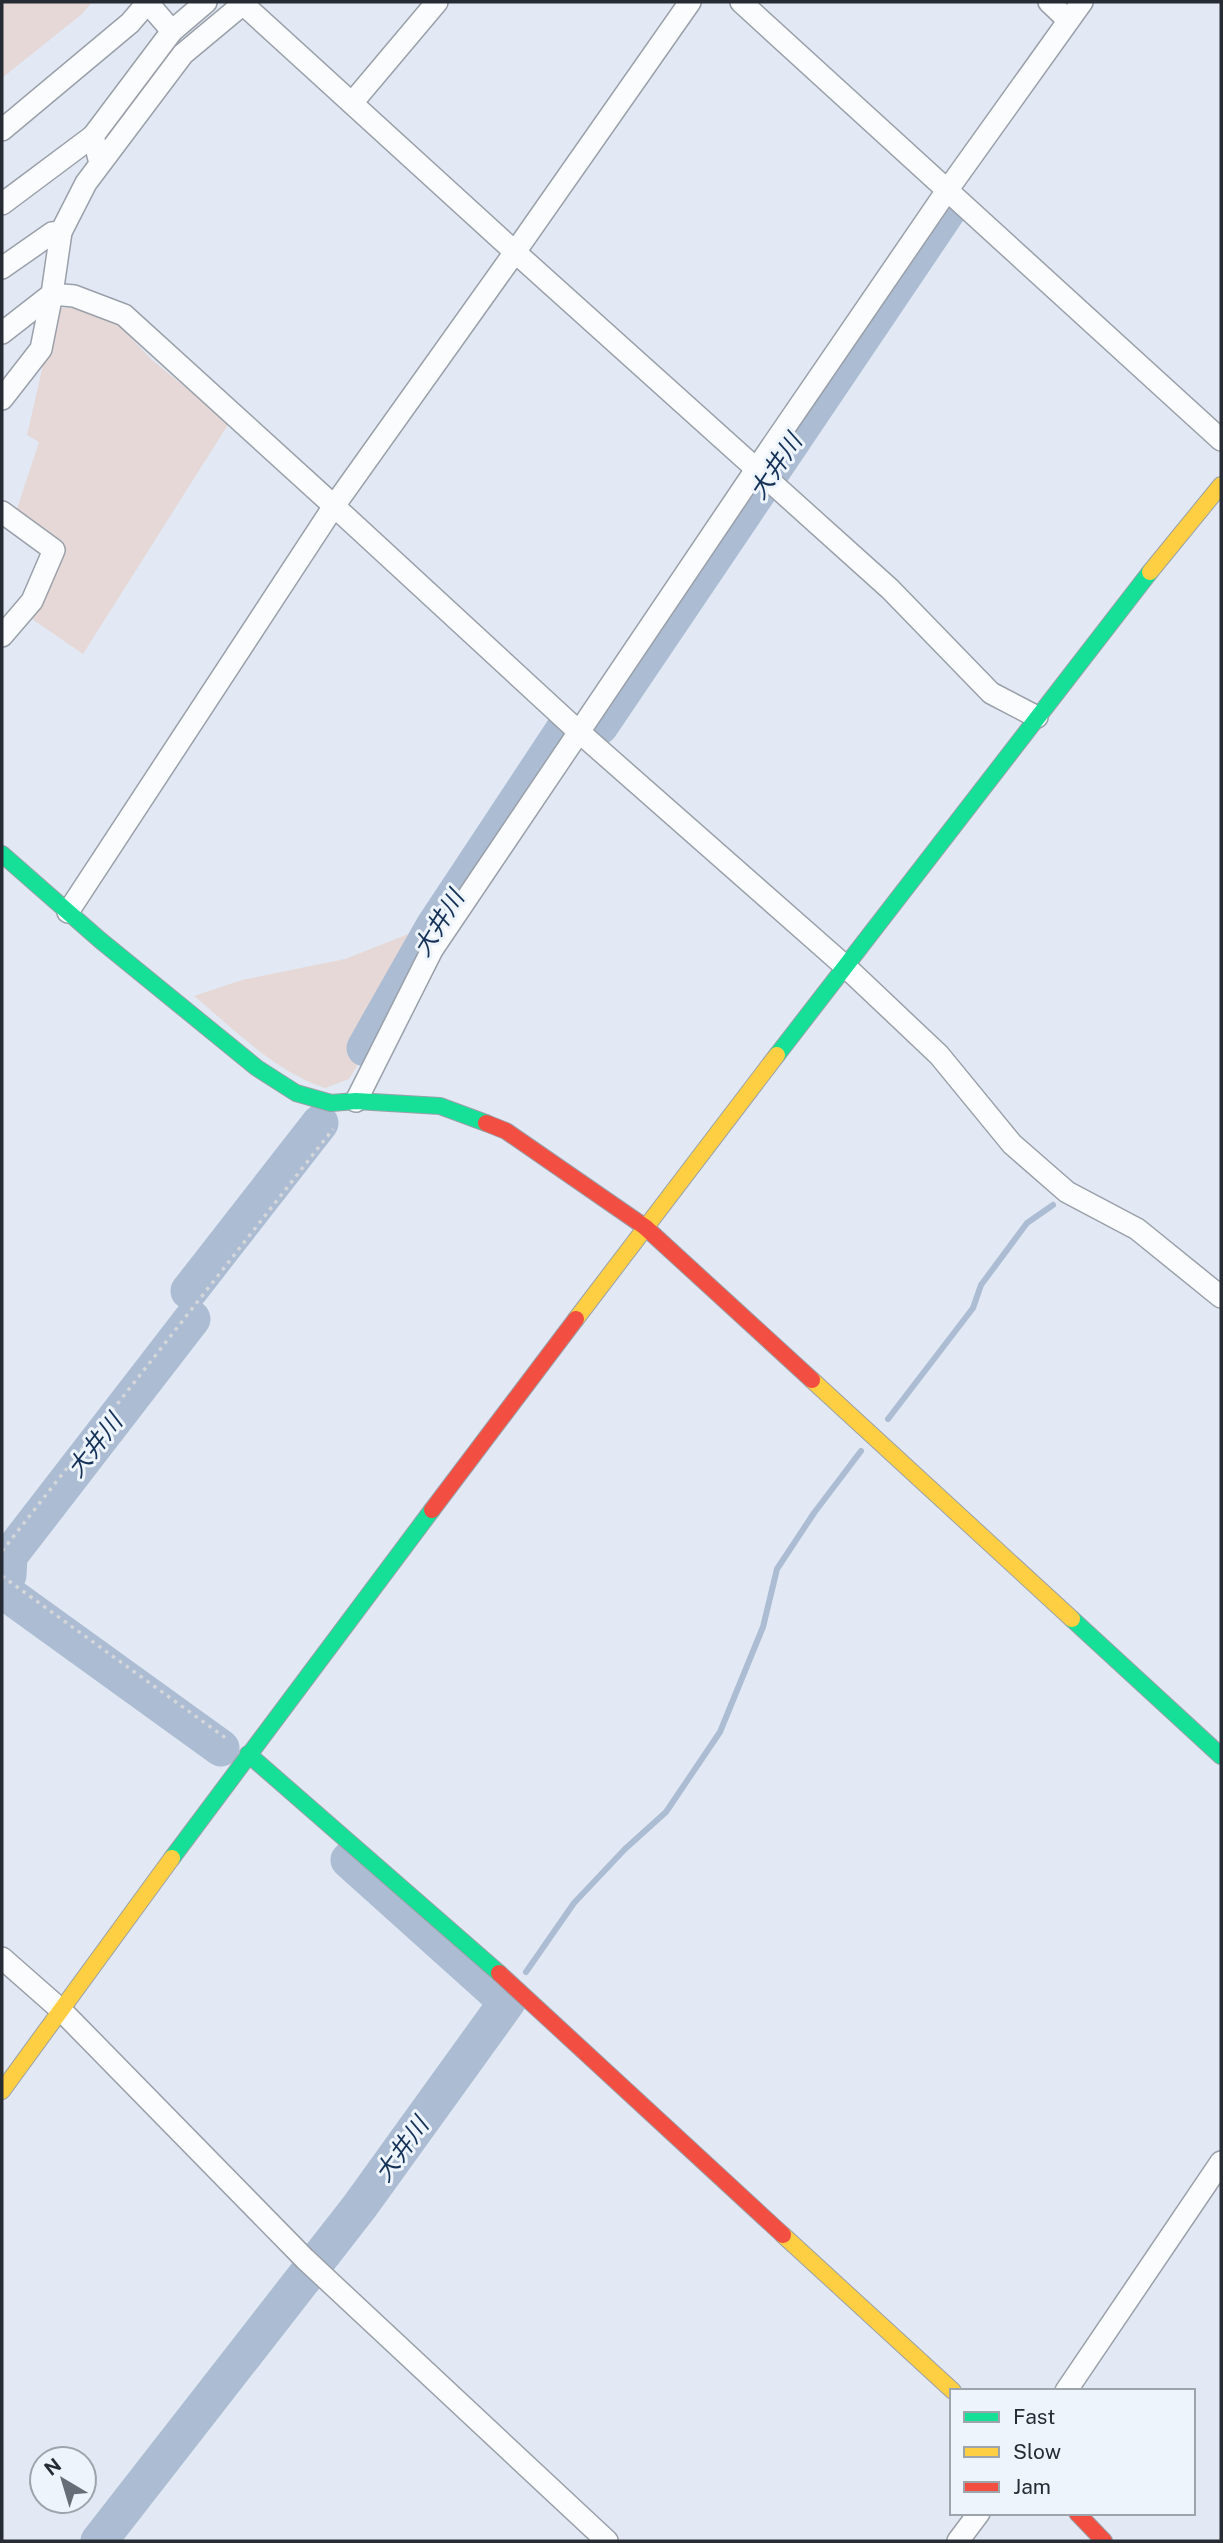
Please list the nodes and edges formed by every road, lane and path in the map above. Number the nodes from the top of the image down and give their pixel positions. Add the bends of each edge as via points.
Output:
1 (147, 2) edge
2 (205, 2) edge
3 (437, 2) edge
4 (691, 2) edge
5 (740, 2) edge
6 (1049, 2) edge
7 (1082, 2) edge
8 (244, 3) edge
9 (1068, 20) junction
10 (173, 31) junction
11 (352, 103) junction
12 (2, 130) edge
13 (93, 136) junction
14 (100, 163) junction
15 (946, 192) junction
16 (2, 204) edge
17 (61, 232) junction
18 (515, 252) junction
19 (2, 268) edge
20 (52, 294) junction
21 (2, 333) edge
22 (2, 399) edge
23 (1221, 440) edge
24 (757, 468) junction
25 (1221, 485) edge
26 (334, 506) junction
27 (2, 512) edge
28 (2, 636) edge
29 (1037, 717) junction
30 (579, 731) junction
31 (2, 853) edge
32 (68, 912) junction
33 (846, 967) junction
34 (356, 1101) junction
35 (645, 1227) junction
36 (1221, 1297) edge
37 (2, 1551) edge
38 (2, 1576) edge
39 (248, 1754) junction
40 (1221, 1756) edge
41 (2, 1958) edge
42 (60, 2009) junction
43 (2, 2091) edge
44 (1221, 2162) edge
45 (951, 2389) edge
46 (1067, 2389) edge
47 (978, 2515) edge
48 (1079, 2515) edge
49 (607, 2541) edge
50 (958, 2541) edge
51 (1104, 2541) edge

1 - 10 street
1 - 12 street via 130,23
2 - 10 street
3 - 11 street
4 - 18 street
5 - 15 street
6 - 9 street
7 - 9 street
8 - 11 street
8 - 14 street via 183,54
9 - 15 street
10 - 13 street
11 - 18 street
13 - 14 street
13 - 16 street
14 - 17 street
15 - 23 street
15 - 24 street
17 - 19 street via 52,233
17 - 20 street
18 - 24 street
18 - 26 street
20 - 21 street
20 - 22 street via 41,349
20 - 26 street via 74,296 124,315
24 - 29 street via 890,589 991,693
24 - 30 street
25 - 29 street
26 - 30 street
26 - 32 street
27 - 28 street via 54,550 32,601
29 - 33 street
30 - 33 street
30 - 34 street via 432,950
31 - 32 street
32 - 34 street via 257,1068 296,1093 331,1103
33 - 35 street
33 - 36 street via 939,1055 1021,1152 1067,1192 1137,1229
34 - 35 street via 440,1106 506,1131
34 - 37 path
35 - 39 street
35 - 40 street
38 - 39 path
39 - 42 street
39 - 45 street via 466,1942
41 - 42 street
42 - 43 street
42 - 49 street via 310,2264
44 - 46 street
47 - 50 street
48 - 51 street

